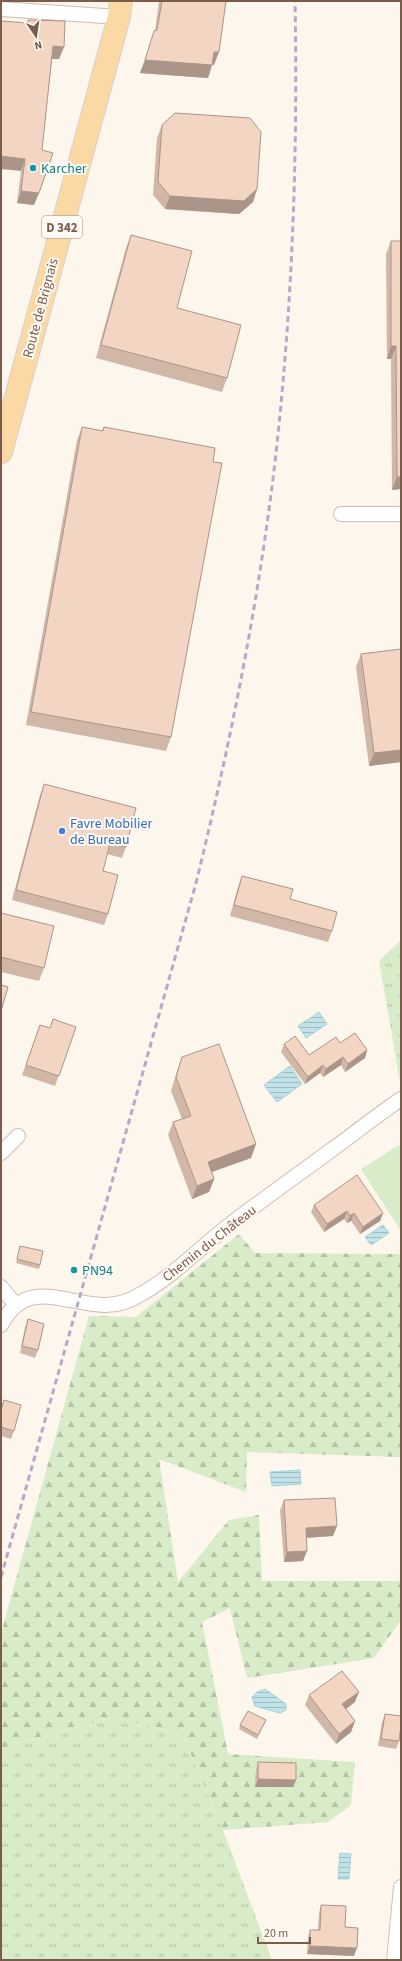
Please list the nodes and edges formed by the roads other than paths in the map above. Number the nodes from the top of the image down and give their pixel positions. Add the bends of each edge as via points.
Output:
1 (1, 9) edge
2 (120, 9) edge
3 (1, 452) edge
4 (341, 514) dead end
5 (401, 514) edge
6 (401, 1099) edge
7 (18, 1136) dead end
8 (1, 1153) edge
9 (1, 1287) edge
10 (16, 1306) junction
11 (1, 1325) edge
12 (401, 1887) edge
13 (394, 1960) edge

1 - 2 street
2 - 3 main road, Route de Brignais / D 342
4 - 5 street
6 - 10 street, Chemin du Château via 230,1225 143,1294 112,1305 49,1296 28,1299
7 - 8 street
9 - 10 street
10 - 11 street, Chemin du Château
12 - 13 street

